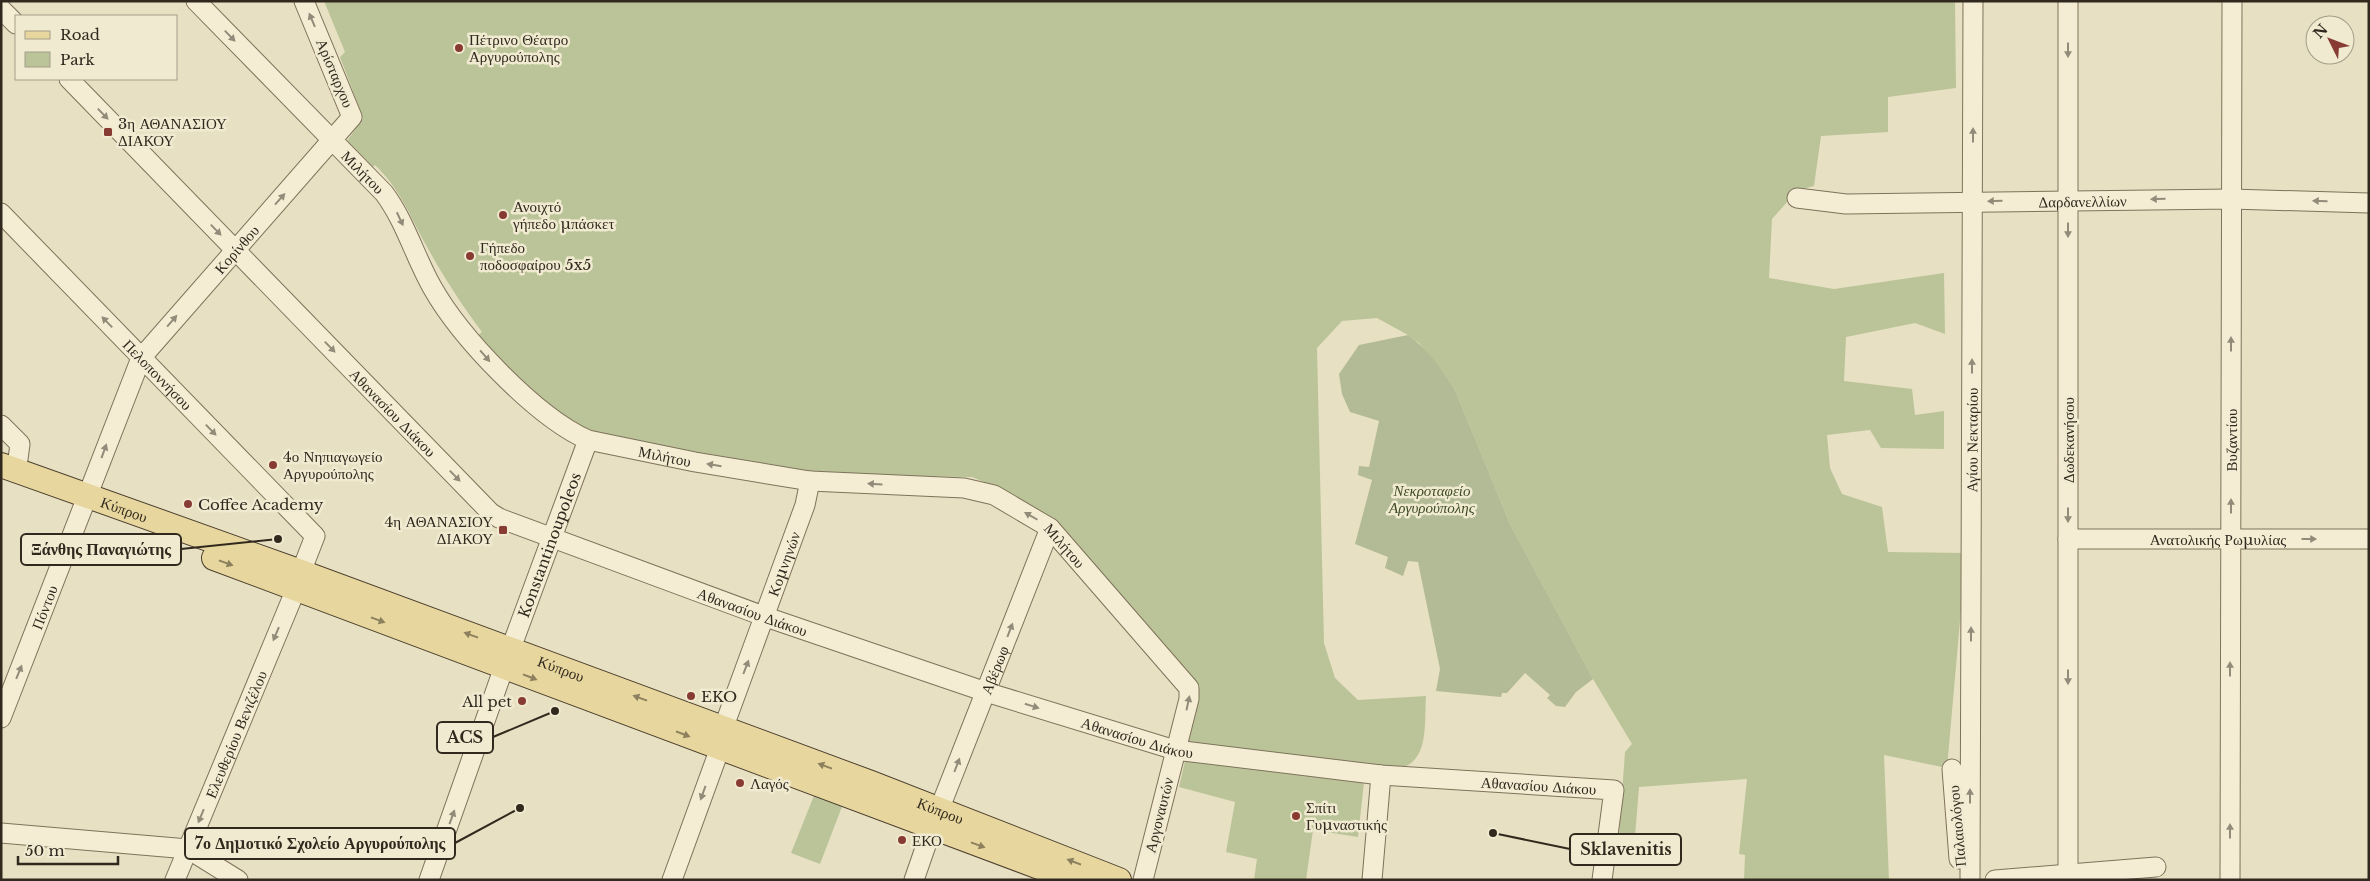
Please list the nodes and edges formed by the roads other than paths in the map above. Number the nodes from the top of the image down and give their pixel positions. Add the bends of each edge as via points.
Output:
1 (196, 1) edge
2 (304, 1) edge
3 (1974, 1) edge
4 (2068, 1) edge
5 (2232, 1) edge
6 (1, 9) edge
7 (15, 23) edge
8 (70, 80) edge
9 (332, 140) junction
10 (1797, 198) dead end
11 (2231, 199) junction
12 (2068, 200) junction
13 (1972, 201) junction
14 (2369, 203) edge
15 (1, 213) edge
16 (234, 249) junction
17 (140, 358) junction
18 (1, 425) edge
19 (588, 440) junction
20 (5, 471) edge
21 (810, 481) junction
22 (84, 503) junction
23 (1050, 528) junction
24 (315, 536) joint
25 (553, 536) junction
26 (2068, 539) junction
27 (2231, 539) junction
28 (2369, 539) edge
29 (298, 581) junction
30 (766, 616) junction
31 (507, 658) junction
32 (986, 692) junction
33 (1, 718) edge
34 (722, 738) junction
35 (1175, 750) junction
36 (1952, 769) dead end
37 (1381, 775) junction
38 (936, 819) junction
39 (1, 833) edge
40 (188, 849) junction
41 (2156, 867) dead end
42 (2068, 876) edge
43 (175, 880) edge
44 (238, 880) edge
45 (429, 880) edge
46 (672, 880) edge
47 (914, 880) edge
48 (1074, 880) edge
49 (1119, 880) edge
50 (1144, 880) edge
51 (1372, 880) edge
52 (1602, 880) edge
53 (1969, 880) edge
54 (1995, 880) edge
55 (2230, 880) edge

1 -> 9 street, Μιλήτου
9 -> 2 street, Αρίσταρχου via 352,118 352,112
13 -> 3 street, Αγίου Νεκταρίου
4 -> 12 street, Δωδεκανήσου
5 - 11 street, Βυζαντίου
6 - 7 street
8 -> 16 street, Αθανασίου Διάκου
16 -> 9 street, Κορίνθου
9 -> 19 street, Μιλήτου via 394,206 431,286 450,315 482,352 551,418
10 - 13 street, Δαρδανελλίων via 1846,204
11 -> 12 street, Δαρδανελλίων
14 -> 11 street, Δαρδανελλίων
27 -> 11 street, Βυζαντίου
12 -> 13 street, Δαρδανελλίων
12 -> 26 street, Δωδεκανήσου
53 -> 13 street, Αγίου Νεκταρίου
17 -> 15 street, Πελοποννήσου
17 -> 16 street, Κορίνθου
16 -> 25 street, Αθανασίου Διάκου via 491,513 508,522
22 -> 17 street, Πόντου
17 -> 24 street, Πελοποννήσου
18 - 20 street via 20,444 18,459
21 -> 19 street, Μιλήτου
19 - 25 street, Konstantinoupoleos
20 - 22 main road, Κύπρου
23 -> 21 street, Μιλήτου via 1006,501 978,490
21 - 30 street, Κομνηνών via 805,505
22 - 29 main road, Κύπρου
33 -> 22 street, Πόντου
32 -> 23 street, Αβέρωφ
35 -> 23 street, Μιλήτου via 1190,699 1190,688
24 - 29 street, Ελευθερίου Βενιζέλου
25 - 30 street, Αθανασίου Διάκου
25 - 31 street, Konstantinoupoleos
26 - 27 street, Ανατολικής Ρωμυλίας
26 -> 42 street, Δωδεκανήσου
27 -> 28 street, Ανατολικής Ρωμυλίας
55 -> 27 street, Βυζαντίου
29 - 31 main road, Κύπρου
29 -> 40 street, Ελευθερίου Βενιζέλου
30 - 32 street, Αθανασίου Διάκου
34 -> 30 street, Κομνηνών
31 - 34 main road, Κύπρου
45 -> 31 street, Konstantinoupoleos
32 -> 35 street, Αθανασίου Διάκου
38 -> 32 street, Αβέρωφ
34 - 38 main road, Κύπρου
34 -> 46 street, Κομνηνών
35 - 37 street, Αθανασίου Διάκου
35 - 50 street, Αργοναυτών
36 - 53 street, Παλαιολόγου via 1960,872
37 - 51 street
37 - 52 street, Αθανασίου Διάκου via 1614,790
38 - 47 street, Αβέρωφ
38 -> 48 main road, Κύπρου
49 -> 38 main road, Κύπρου
39 - 40 street
40 - 43 street, Ελευθερίου Βενιζέλου
40 - 44 street
41 - 42 street
42 - 54 street

